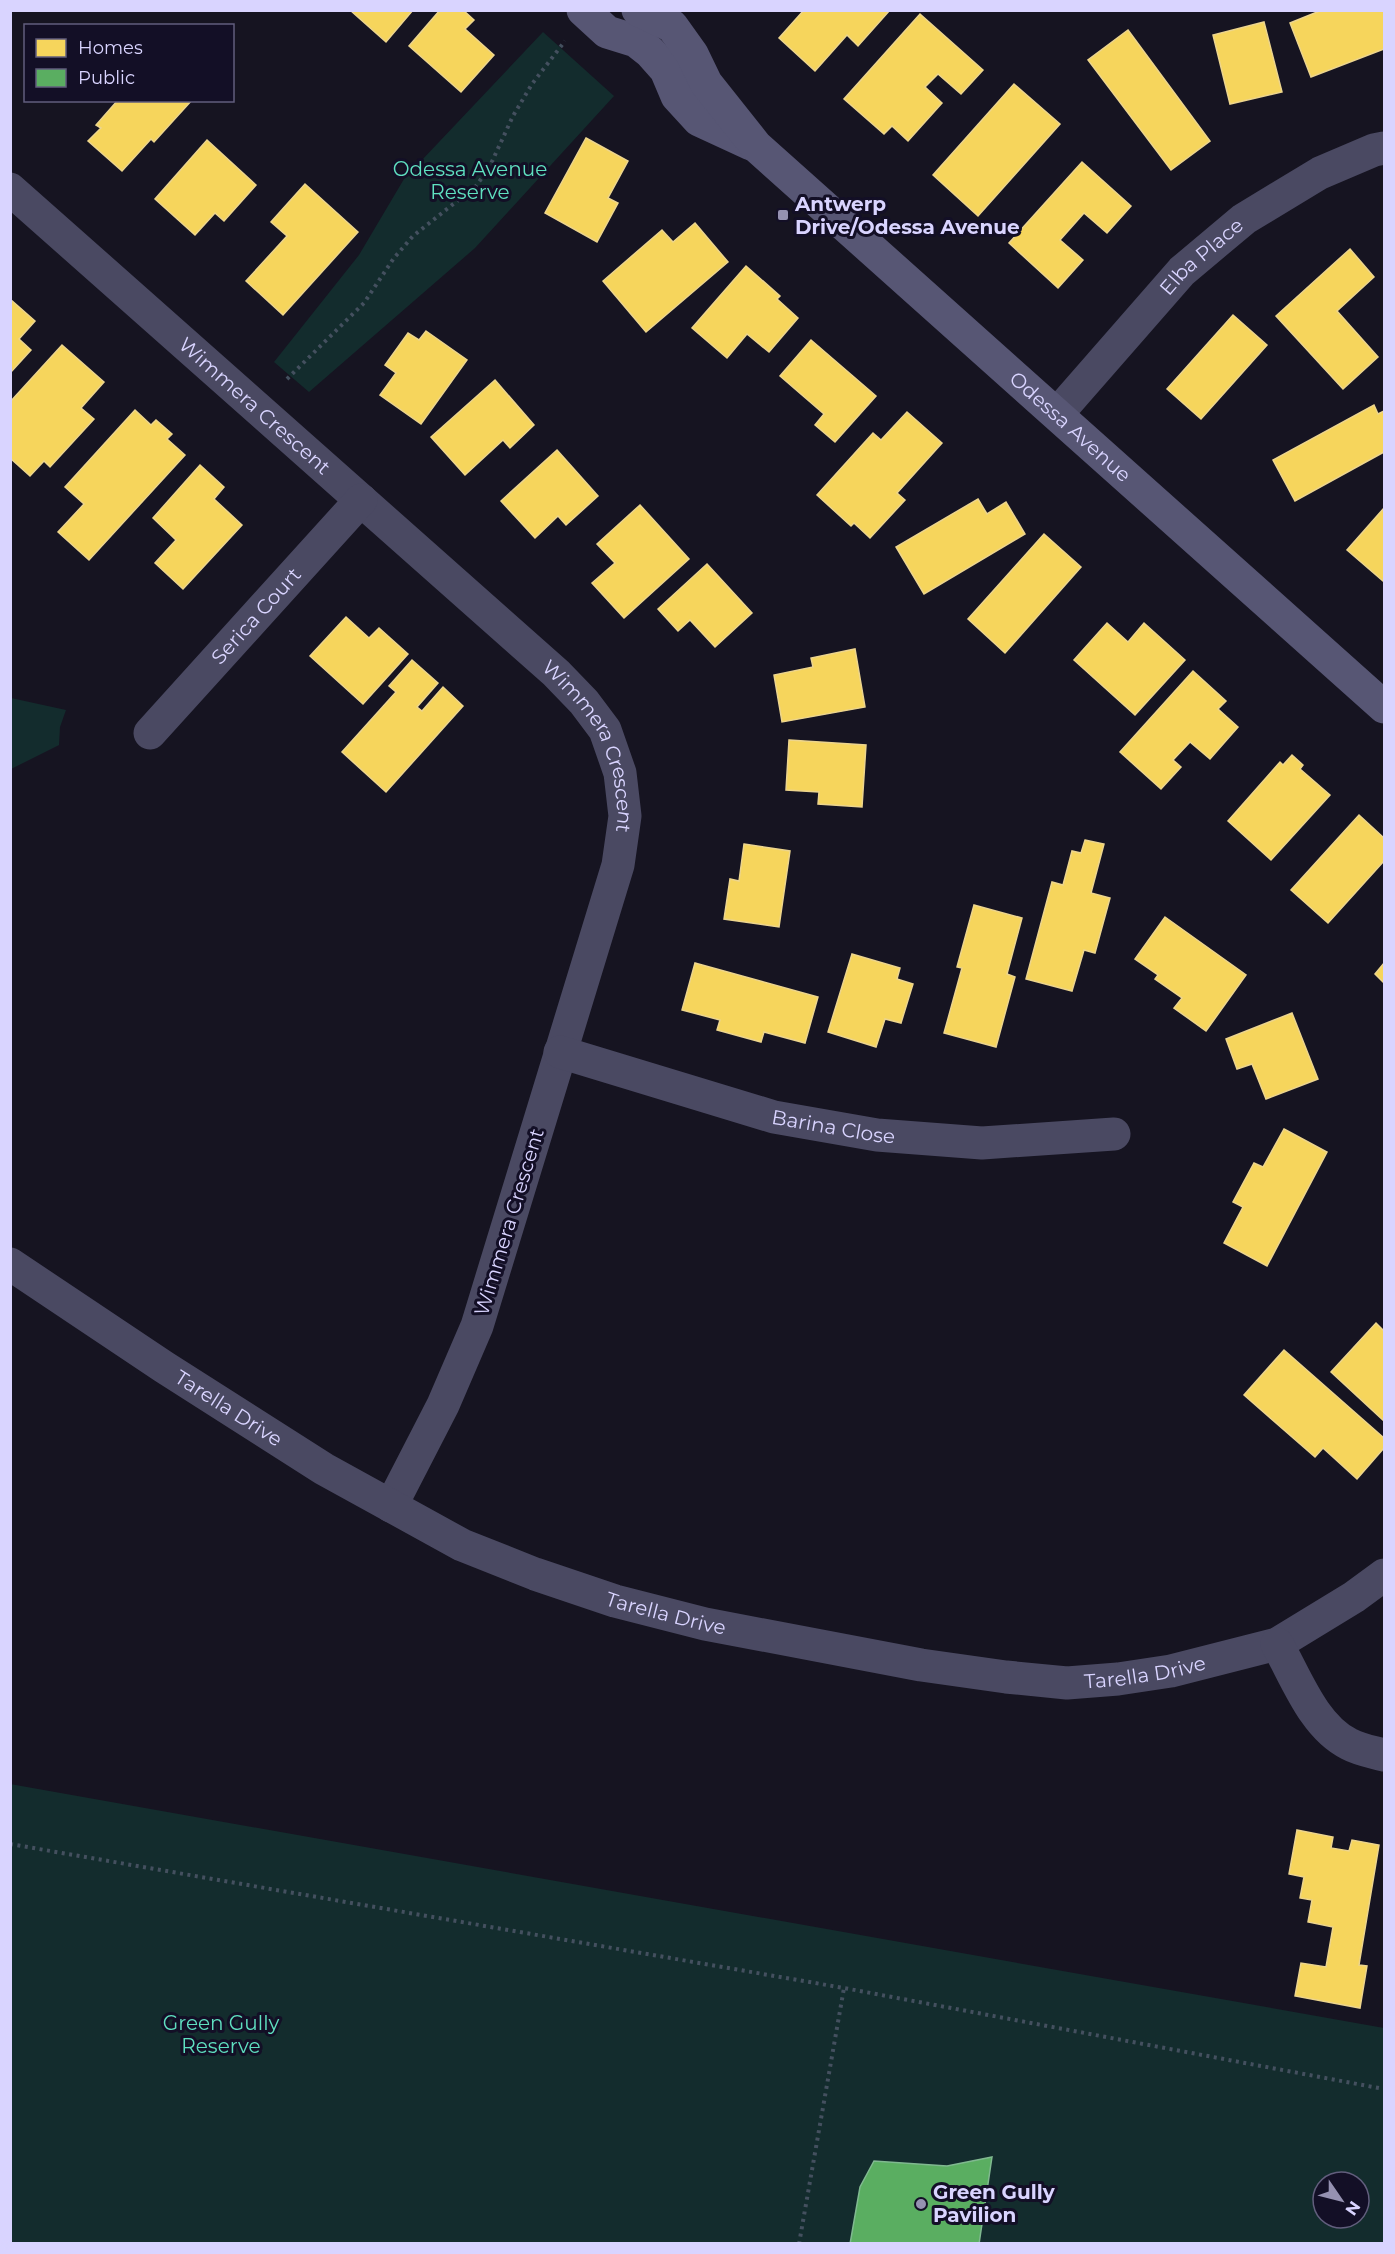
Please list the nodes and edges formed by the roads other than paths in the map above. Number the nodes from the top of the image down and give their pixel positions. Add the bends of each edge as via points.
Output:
1 (583, 10) edge
2 (638, 10) edge
3 (679, 18) edge
4 (650, 52) junction
5 (756, 146) junction
6 (1384, 148) edge
7 (10, 189) edge
8 (1057, 414) junction
9 (360, 500) junction
10 (1384, 707) edge
11 (150, 733) dead end
12 (560, 1052) junction
13 (1114, 1134) dead end
14 (10, 1264) edge
15 (391, 1506) junction
16 (1384, 1575) edge
17 (1277, 1644) junction
18 (1384, 1755) edge

1 - 4 street, Odessa Avenue via 607,32 636,41
2 - 3 street, Odessa Avenue
3 - 4 street
3 - 5 street, Odessa Avenue via 706,83
4 - 5 street, Odessa Avenue via 666,70 677,96 699,120
5 - 8 street, Odessa Avenue
6 - 8 street, Elba Place via 1320,173 1244,219 1182,271
7 - 9 street, Wimmera Crescent
8 - 10 street, Odessa Avenue
9 - 11 street, Serica Court
9 - 12 street, Wimmera Crescent via 556,672 605,730 620,773 625,816 618,865
12 - 13 street, Barina Close via 774,1117 877,1135 982,1143
12 - 15 street, Wimmera Crescent via 477,1326 443,1405
14 - 15 street, Tarella Drive via 324,1469
15 - 17 street, Tarella Drive via 462,1545 615,1600 705,1624 921,1665 1067,1683 1171,1671
16 - 17 street, Tarella Drive
17 - 18 street via 1314,1711 1331,1731 1348,1744

